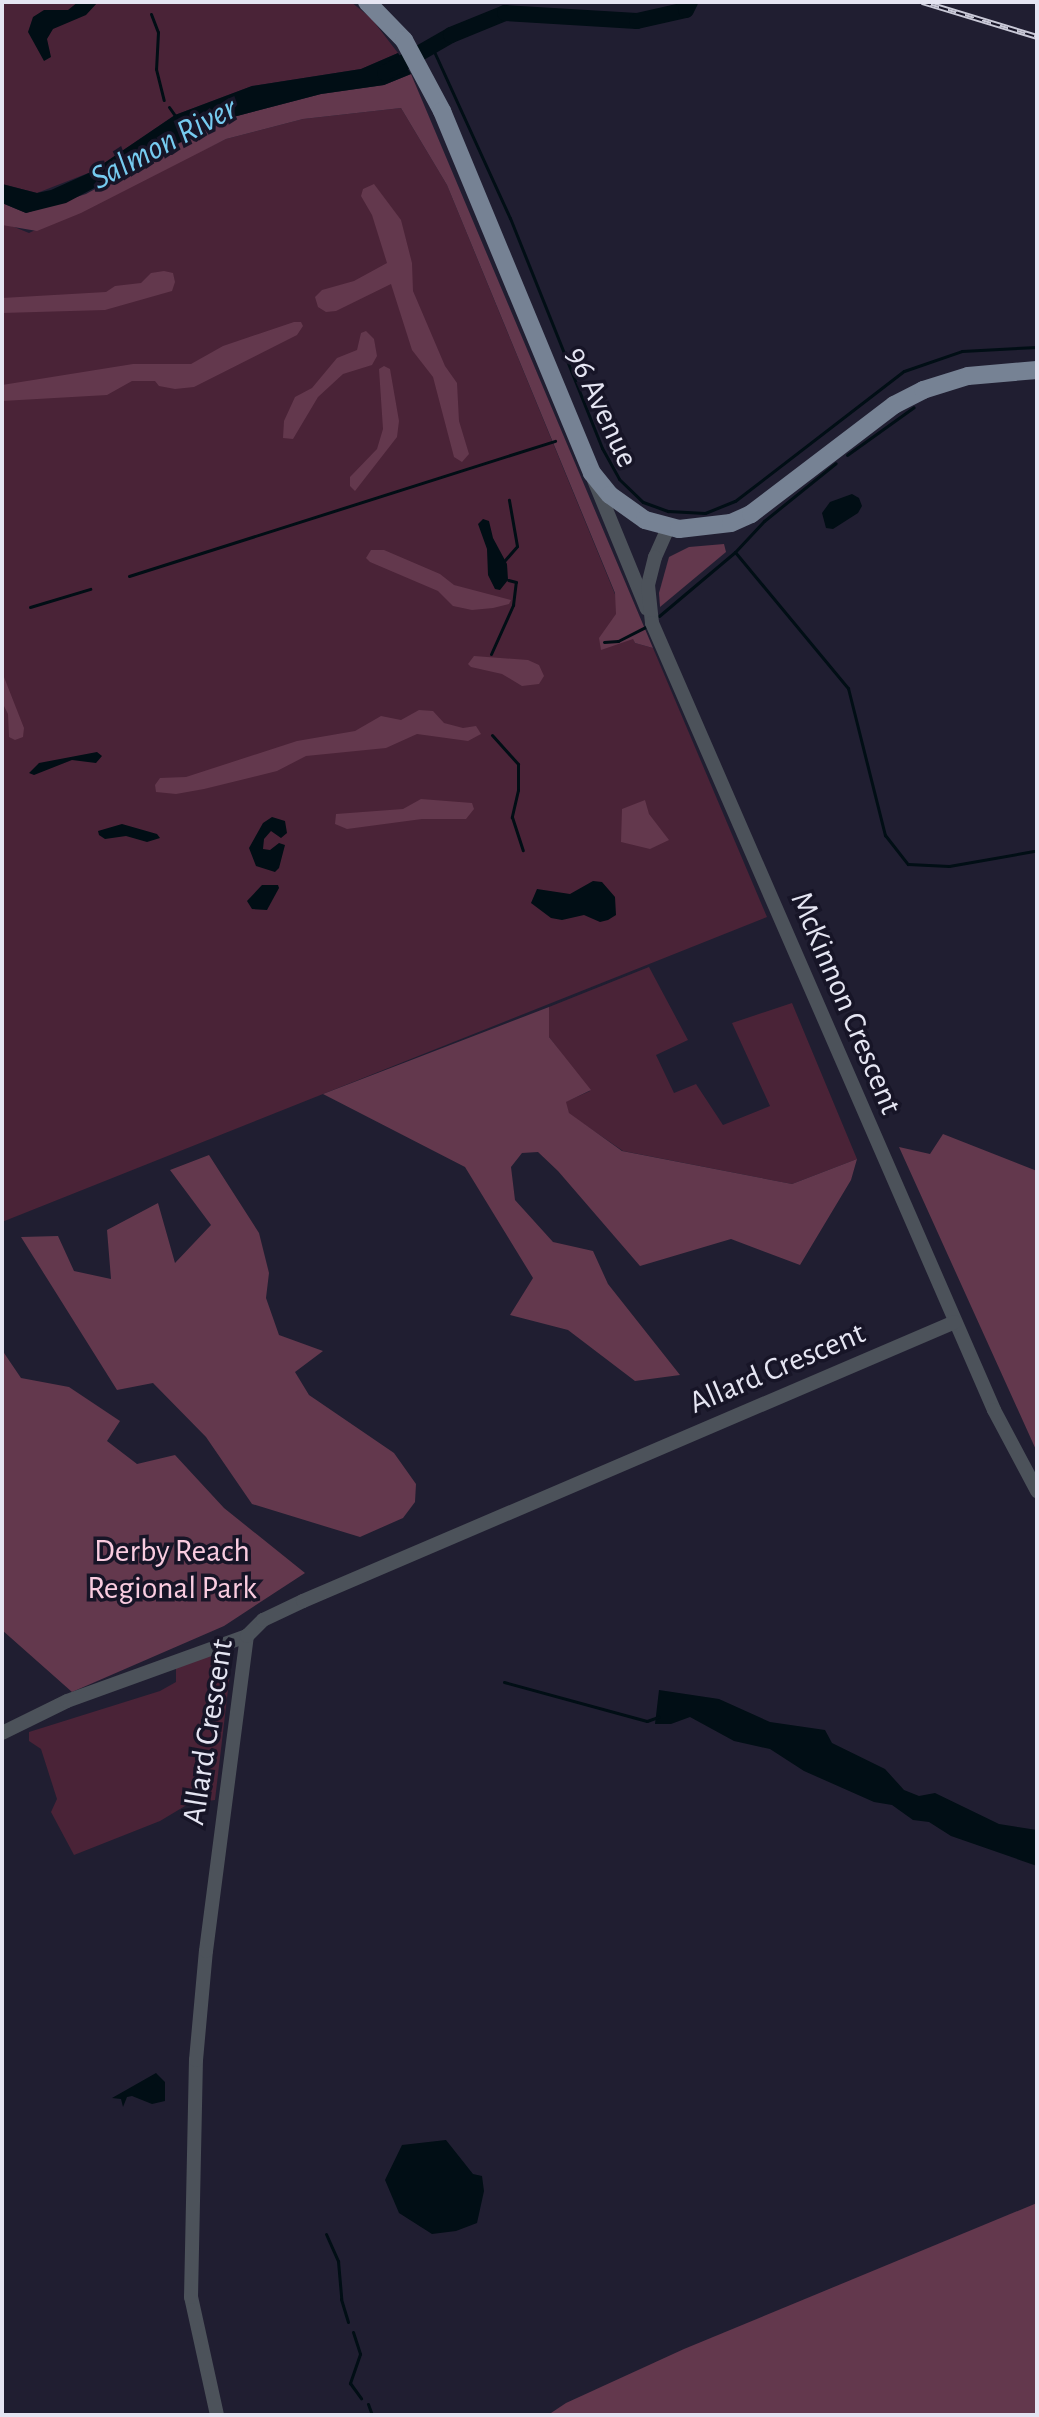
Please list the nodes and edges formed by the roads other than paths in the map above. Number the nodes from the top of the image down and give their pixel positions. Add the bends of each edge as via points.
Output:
1 (367, 2) edge
2 (1037, 370) edge
3 (592, 473) junction
4 (668, 528) junction
5 (650, 617) junction
6 (955, 1322) junction
7 (1037, 1491) edge
8 (247, 1636) junction
9 (2, 1733) edge
10 (217, 2415) edge

1 - 3 main road, 96 Avenue via 404,40 432,91
2 - 4 main road, 96 Avenue via 982,373 923,390 894,405 742,519 703,529
3 - 4 main road, 96 Avenue via 625,508
3 - 5 street
4 - 5 street, McKinnon Crescent via 651,571
5 - 6 street, McKinnon Crescent
6 - 7 street, McKinnon Crescent
6 - 8 street, Allard Crescent via 303,1601 263,1620
8 - 9 street via 67,1701
8 - 10 street, Allard Crescent via 206,1951 196,2075 190,2288

